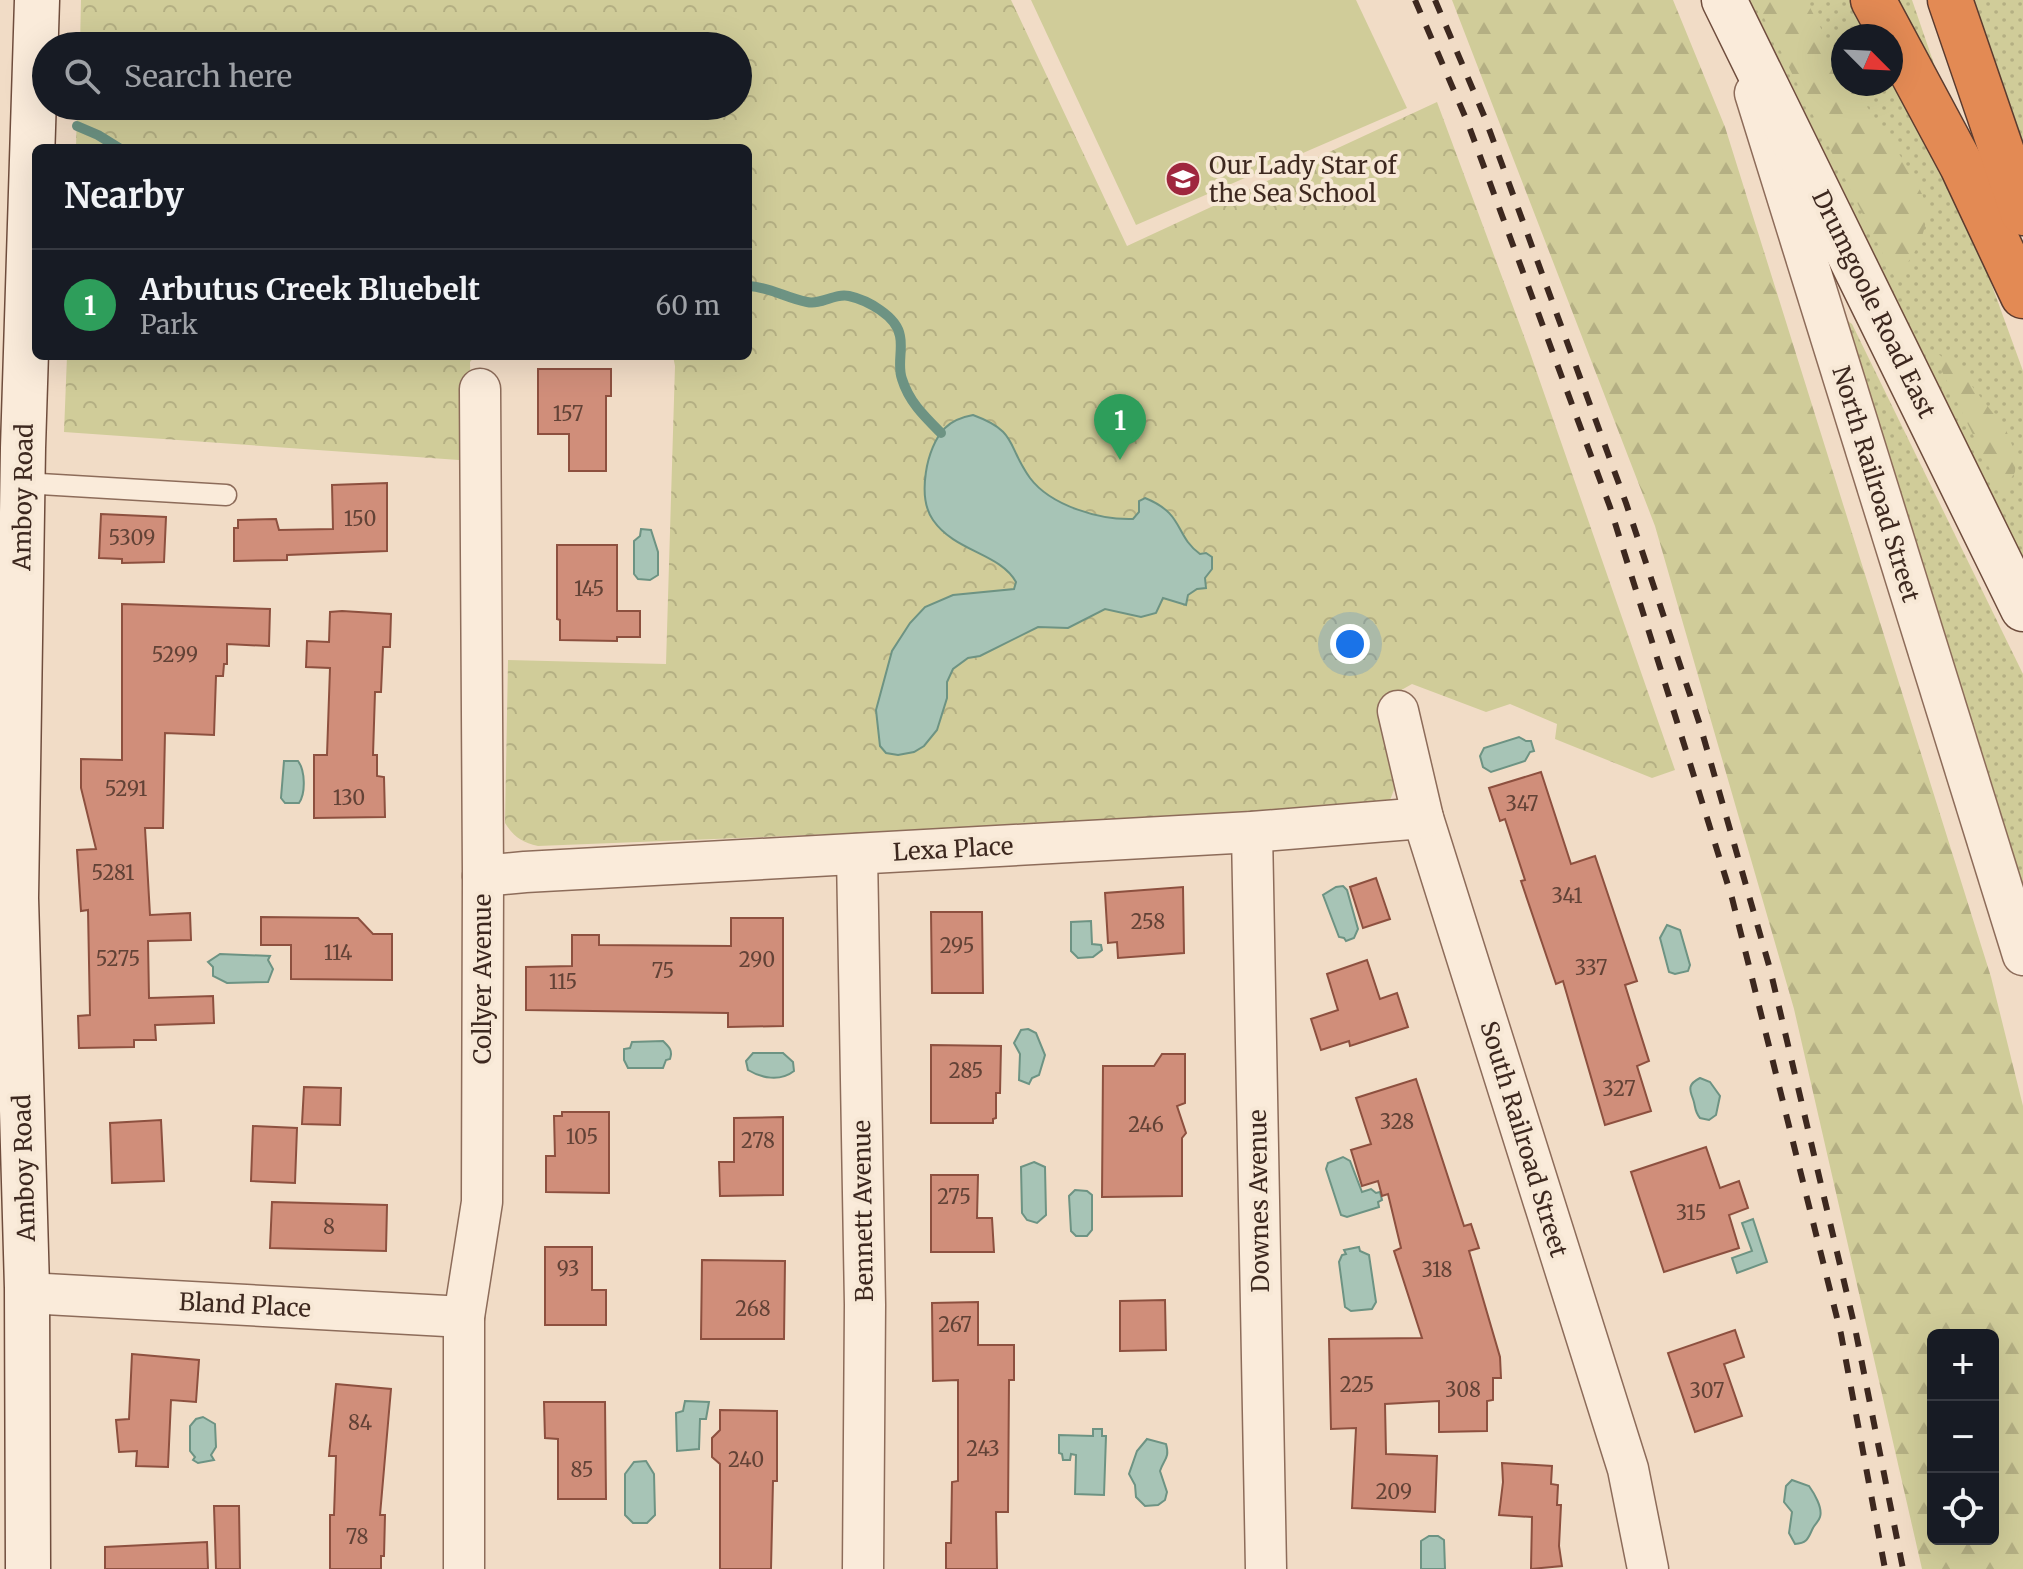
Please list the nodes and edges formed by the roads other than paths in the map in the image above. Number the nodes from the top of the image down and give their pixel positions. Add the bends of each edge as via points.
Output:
1 (37, 0) edge
2 (1873, 0) edge
3 (1950, 0) edge
4 (1728, 6) edge
5 (35, 32) edge
6 (32, 80) edge
7 (2023, 213) edge
8 (2023, 296) edge
9 (14, 369) edge
10 (480, 389) dead end
11 (23, 483) junction
12 (226, 495) dead end
13 (2023, 609) edge
14 (1398, 711) dead end
15 (1423, 818) junction
16 (1252, 832) junction
17 (857, 854) junction
18 (483, 876) junction
19 (8, 898) edge
20 (2023, 955) edge
21 (10, 1066) edge
22 (27, 1293) junction
23 (464, 1317) junction
24 (14, 1447) edge
25 (28, 1569) edge
26 (464, 1569) edge
27 (863, 1569) edge
28 (1266, 1569) edge
29 (1648, 1569) edge

1 - 5 main road, Amboy Road
2 - 8 highway via 1962,166
3 - 7 highway
4 - 13 main road, Drumgoole Road East
4 - 20 street, North Railroad Street
6 - 9 main road, Amboy Road
9 - 11 main road, Amboy Road
10 - 18 street, Collyer Avenue
11 - 12 lane
11 - 19 main road, Amboy Road
14 - 15 street, South Railroad Street
15 - 16 street, Lexa Place
15 - 29 street, South Railroad Street via 1628,1469
16 - 17 street, Lexa Place
16 - 28 street, Downes Avenue
17 - 18 street, Lexa Place
17 - 27 street, Bennett Avenue via 865,1305
18 - 23 street, Collyer Avenue via 482,1202
19 - 21 main road, Amboy Road
21 - 22 main road, Amboy Road
22 - 23 street, Bland Place
22 - 24 main road, Amboy Road
23 - 26 street, Collyer Avenue
24 - 25 main road, Amboy Road

